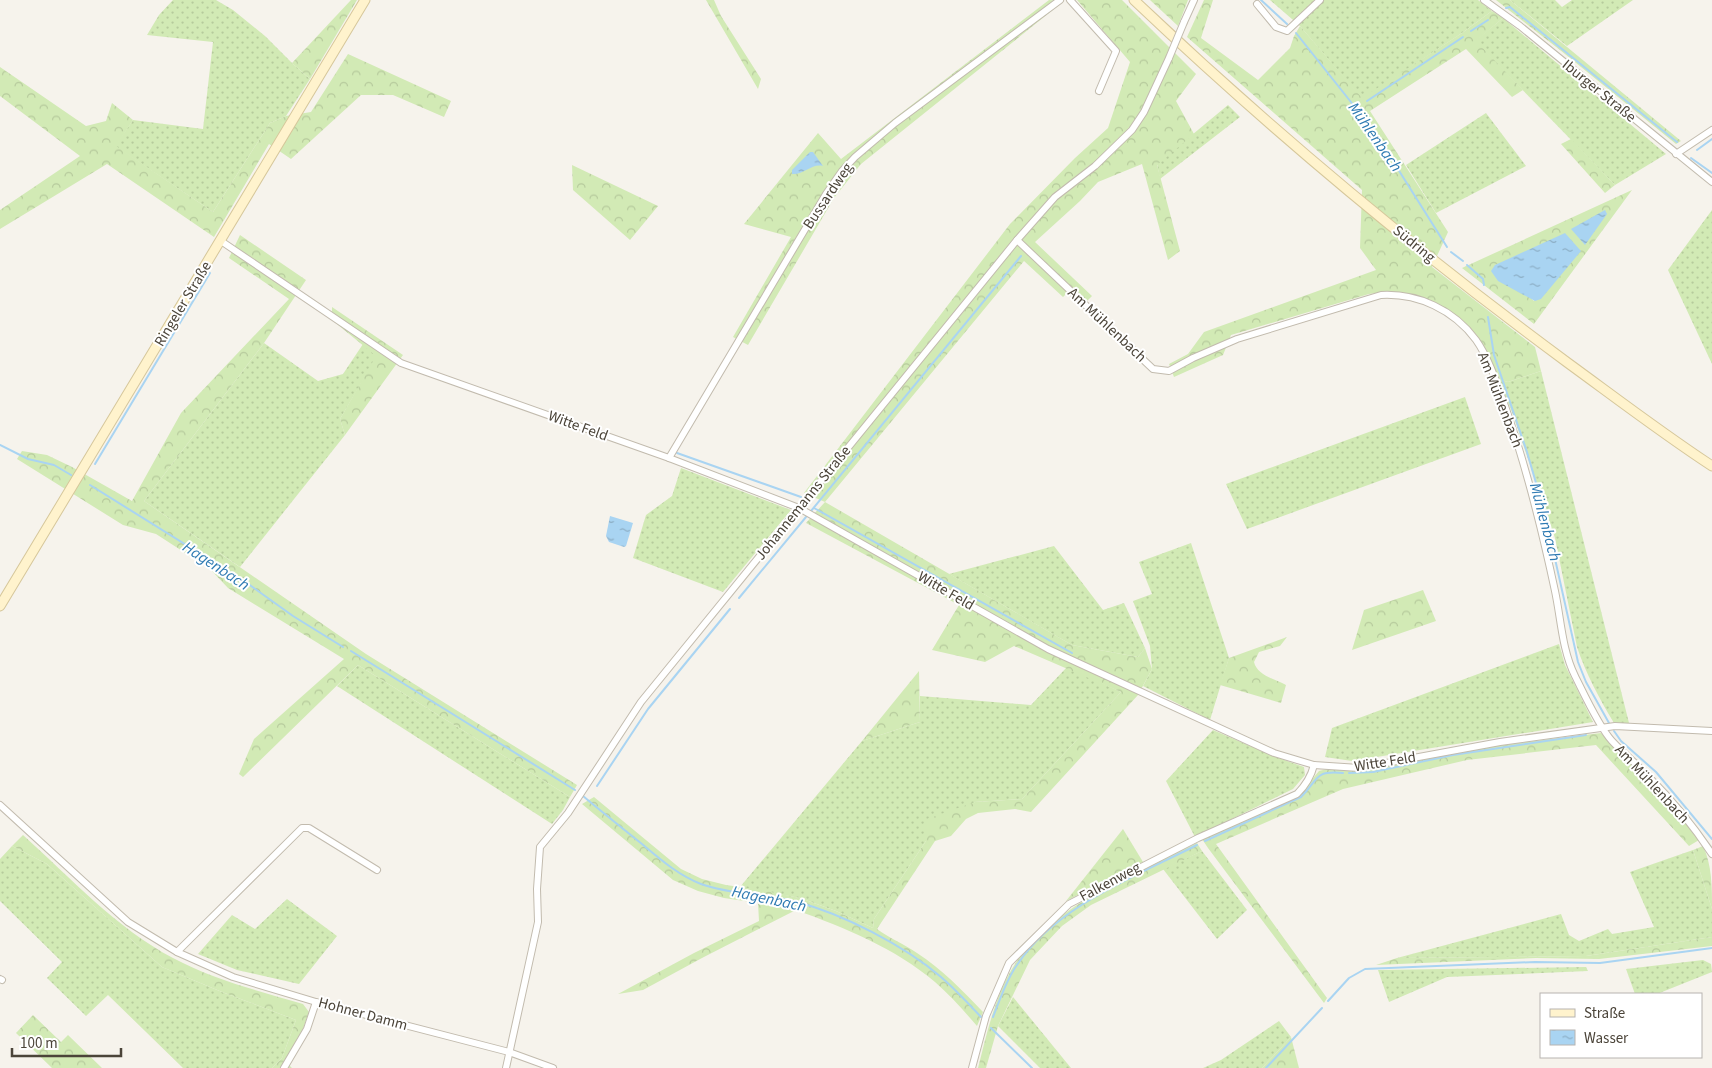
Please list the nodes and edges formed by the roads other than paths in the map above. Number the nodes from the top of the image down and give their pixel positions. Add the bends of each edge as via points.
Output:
1 (365, 0) edge
2 (1060, 0) edge
3 (1070, 0) edge
4 (1134, 0) edge
5 (1194, 0) edge
6 (1320, 0) edge
7 (1484, 0) edge
8 (1257, 4) dead end
9 (1099, 91) dead end
10 (1712, 130) edge
11 (1676, 154) junction
12 (1712, 182) edge
13 (1017, 240) junction
14 (221, 241) junction
15 (669, 458) junction
16 (1712, 466) edge
17 (800, 508) junction
18 (0, 606) edge
19 (1603, 728) junction
20 (1712, 732) edge
21 (1314, 765) junction
22 (0, 804) edge
23 (1712, 854) edge
24 (377, 870) dead end
25 (178, 952) junction
26 (316, 1002) junction
27 (510, 1052) junction
28 (284, 1068) edge
29 (506, 1068) edge
30 (553, 1068) edge
31 (972, 1068) edge

1 - 14 main road, Ringeler Straße
2 - 15 street, Bussardweg via 895,123 842,171
3 - 9 street via 1116,51
4 - 16 main road, Südring via 1273,127 1386,222 1490,305
5 - 13 street, Johannemanns Straße, bridge via 1144,112 1132,130 1055,197
6 - 8 street via 1287,31 1276,27
7 - 11 street, Iburger Straße
10 - 11 street
11 - 12 street, Iburger Straße
13 - 17 street, Johannemanns Straße
13 - 19 street, Am Mühlenbach via 1153,369 1169,371 1237,339 1381,295 1396,294 1428,302 1459,322 1476,341 1501,393 1540,522 1566,649 1574,673
14 - 15 street, Witte Feld via 401,363
14 - 18 main road, Ringeler Straße
15 - 17 street, Witte Feld
17 - 21 street, Witte Feld via 1048,649 1274,753
17 - 27 street, Johannemanns Straße via 640,702 568,813 540,847 538,922
19 - 20 street, Witte Feld via 1630,726
19 - 21 street, Witte Feld via 1500,742 1358,768
19 - 23 street, Am Mühlenbach via 1697,832
21 - 31 street, Falkenweg via 1306,786 1297,794 1133,870 1069,904 1055,916 1009,963 986,1016
22 - 25 street, Hohner Damm via 128,922
24 - 25 street via 309,828 302,828
25 - 26 street, Hohner Damm via 233,977
26 - 27 street, Hohner Damm
26 - 28 street via 299,1046
27 - 29 street, Johannemanns Straße
27 - 30 street, Hohner Damm

